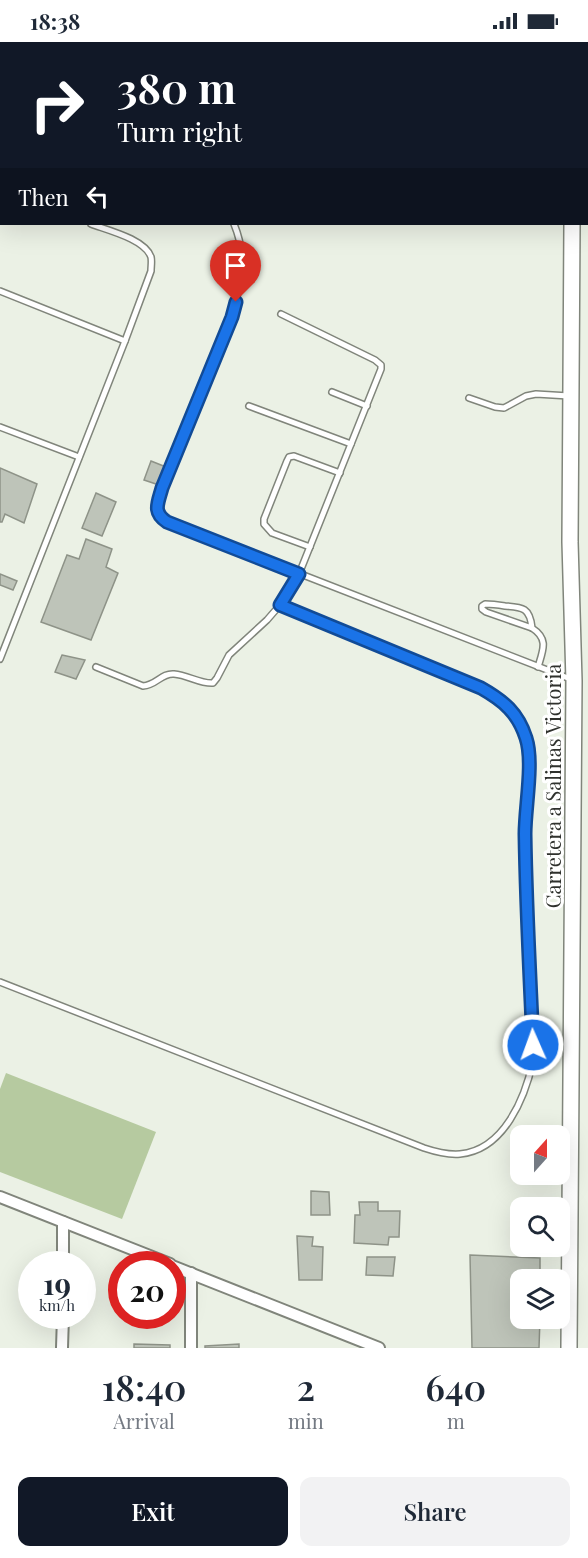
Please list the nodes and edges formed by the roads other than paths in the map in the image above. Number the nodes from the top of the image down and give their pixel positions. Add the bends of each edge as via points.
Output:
1 (94, 225) edge
2 (234, 225) edge
3 (572, 225) edge
4 (0, 291) edge
5 (281, 314) dead end
6 (125, 341) junction
7 (332, 392) dead end
8 (571, 396) junction
9 (469, 398) dead end
10 (249, 406) dead end
11 (367, 406) junction
12 (0, 427) edge
13 (351, 444) junction
14 (80, 457) junction
15 (340, 473) junction
16 (310, 547) junction
17 (299, 574) junction
18 (280, 605) junction
19 (532, 628) junction
20 (0, 659) edge
21 (96, 667) dead end
22 (538, 667) junction
23 (574, 681) junction
24 (0, 982) edge
25 (0, 1197) edge
26 (63, 1222) junction
27 (63, 1251) edge
28 (136, 1251) edge
29 (186, 1271) edge
30 (190, 1273) junction
31 (63, 1329) edge
32 (62, 1348) edge
33 (191, 1348) edge
34 (379, 1348) edge
35 (570, 1348) edge

1 - 6 lane via 137,242 150,255 151,271
2 - 17 lane via 243,255 232,317 157,508 167,522
3 - 8 main road, Carretera a Salinas Victoria
4 - 6 lane
5 - 11 lane via 380,363
6 - 14 lane
7 - 11 lane
8 - 9 lane via 536,394 504,408
8 - 23 main road, Carretera a Salinas Victoria
10 - 13 lane
11 - 13 lane
12 - 14 lane
13 - 15 lane
14 - 20 lane
15 - 16 lane
15 - 16 lane via 294,456 287,461 264,524 272,533
16 - 17 lane
17 - 18 lane
17 - 22 lane
18 - 21 lane via 229,655 213,683 175,674 143,686
18 - 24 lane via 481,688 498,698 521,724 529,756 525,832 533,1061 510,1121 498,1136 478,1149 442,1154
19 - 19 lane via 486,612 482,606 520,607 528,613
19 - 22 lane via 544,644
22 - 23 lane
23 - 35 main road, Carretera a Salinas Victoria
25 - 26 street
26 - 27 street
26 - 28 street
29 - 30 street
30 - 33 street
30 - 34 street
31 - 32 street

